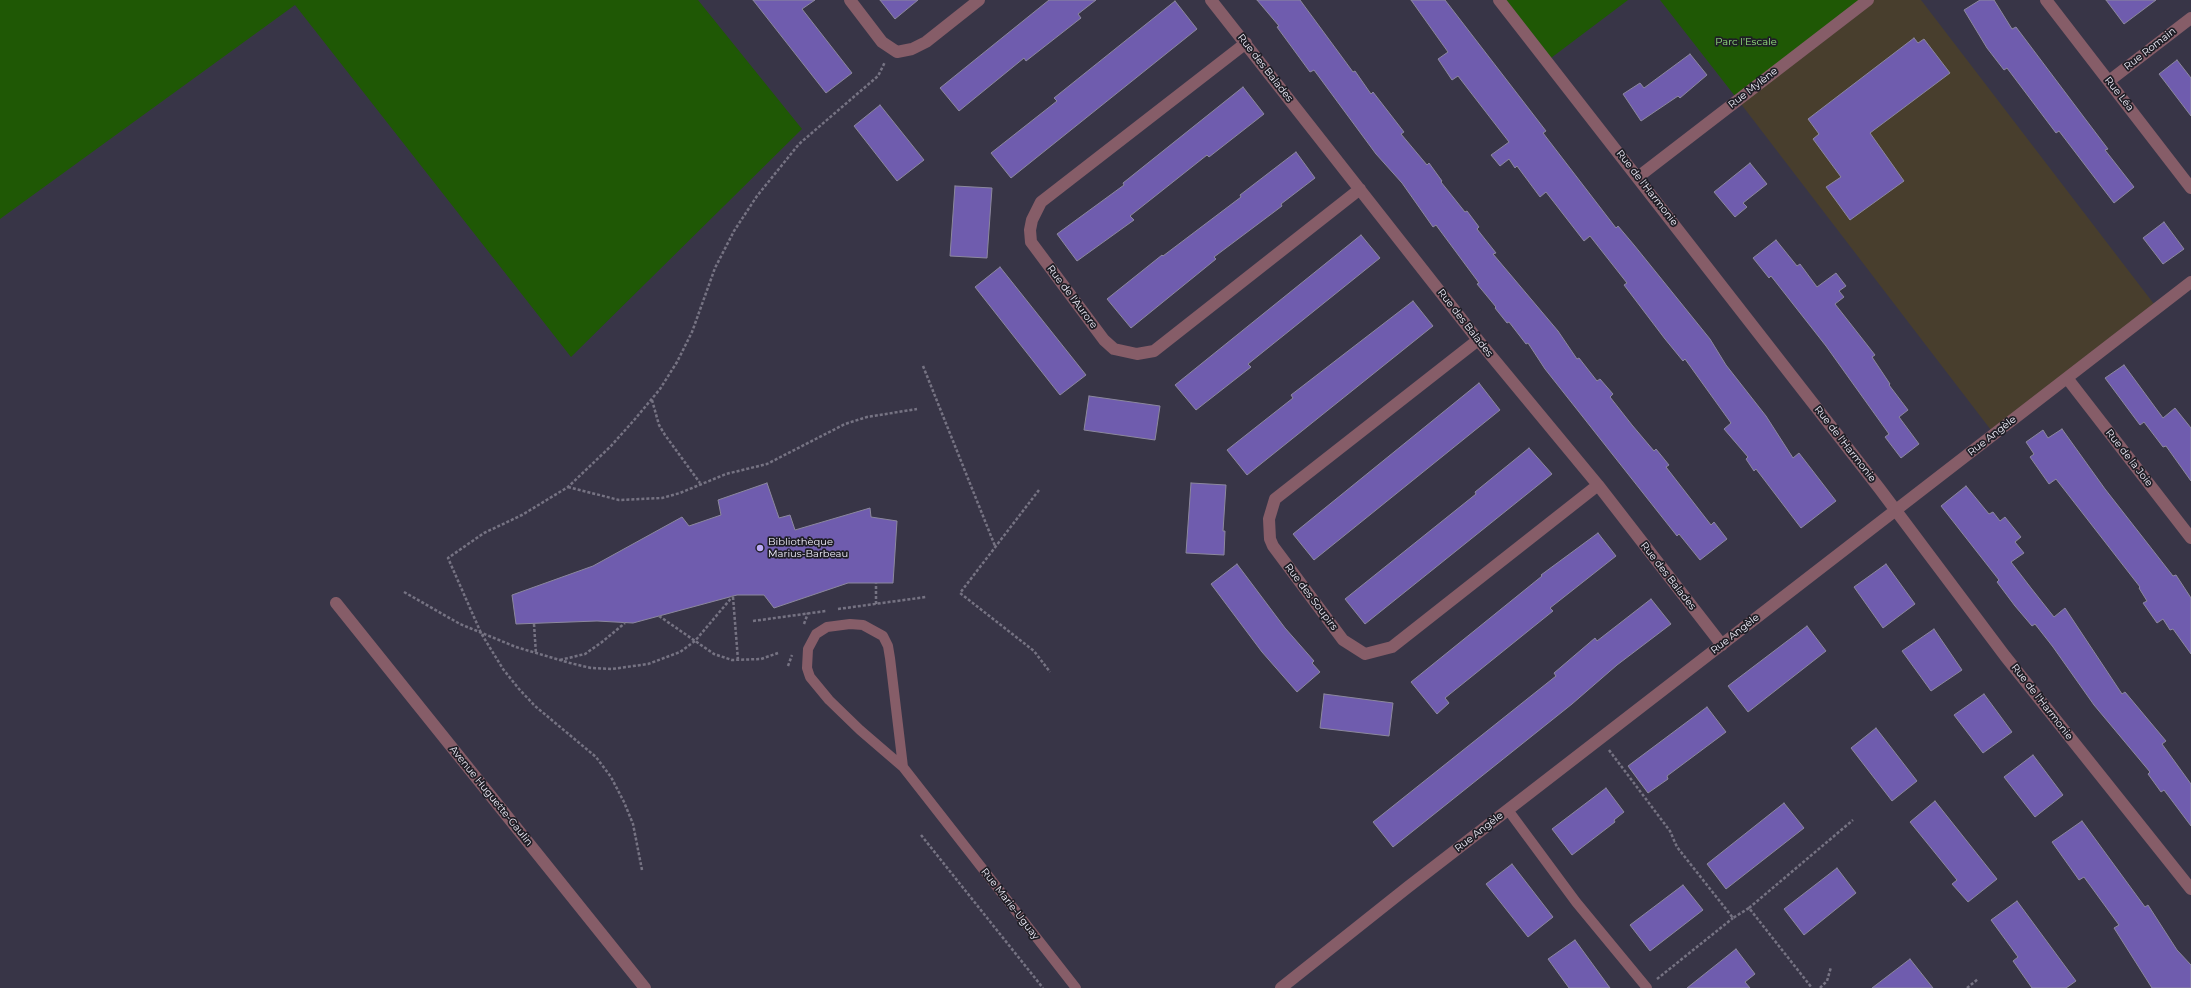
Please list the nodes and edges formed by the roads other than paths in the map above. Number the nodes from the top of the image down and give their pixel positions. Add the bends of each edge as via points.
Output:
1 (850, 0) edge
2 (979, 0) edge
3 (1211, 0) edge
4 (1499, 0) edge
5 (1868, 0) edge
6 (2046, 0) edge
7 (2191, 18) edge
8 (1246, 43) junction
9 (2109, 81) junction
10 (1638, 177) junction
11 (2191, 188) edge
12 (1360, 189) junction
13 (2191, 282) edge
14 (1478, 340) junction
15 (2067, 378) junction
16 (1598, 485) junction
17 (1896, 510) junction
18 (2191, 538) edge
19 (336, 603) dead end
20 (1722, 645) junction
21 (903, 767) junction
22 (1508, 810) junction
23 (2191, 889) edge
24 (645, 988) edge
25 (1076, 988) edge
26 (1281, 988) edge
27 (1647, 988) edge

1 - 2 street via 882,42 897,52 912,49 926,42
3 - 8 street, Rue des Balades
4 - 10 street, Rue de l'Harmonie
5 - 10 street, Rue Mylène
6 - 9 street, Rue Léa
7 - 9 street, Rue Romain
8 - 12 street, Rue des Balades
8 - 12 street, Rue de l'Aurore via 1041,202 1032,220 1031,242 1104,340 1114,349 1137,354 1154,351
9 - 11 street, Rue Léa
10 - 17 street, Rue de l'Harmonie
12 - 14 street, Rue des Balades
13 - 15 street, Rue Angèle
14 - 16 street, Rue des Balades
14 - 16 street, Rue des Soupirs via 1275,499 1269,519 1273,546 1343,640 1365,654 1392,646
15 - 17 street, Rue Angèle
15 - 18 street, Rue de la Joie
16 - 20 street, Rue des Balades
17 - 20 street, Rue Angèle
17 - 23 street, Rue de l'Harmonie via 2005,656
19 - 24 street, Avenue Huguette-Gaulin
20 - 22 street, Rue Angèle
21 - 21 lane, Rue Marie-Uguay via 890,658 883,636 863,625 827,627 816,634 808,649 807,668 810,676 844,715
21 - 25 lane, Rue Marie-Uguay
22 - 26 street, Rue Angèle
22 - 27 lane via 1576,902

